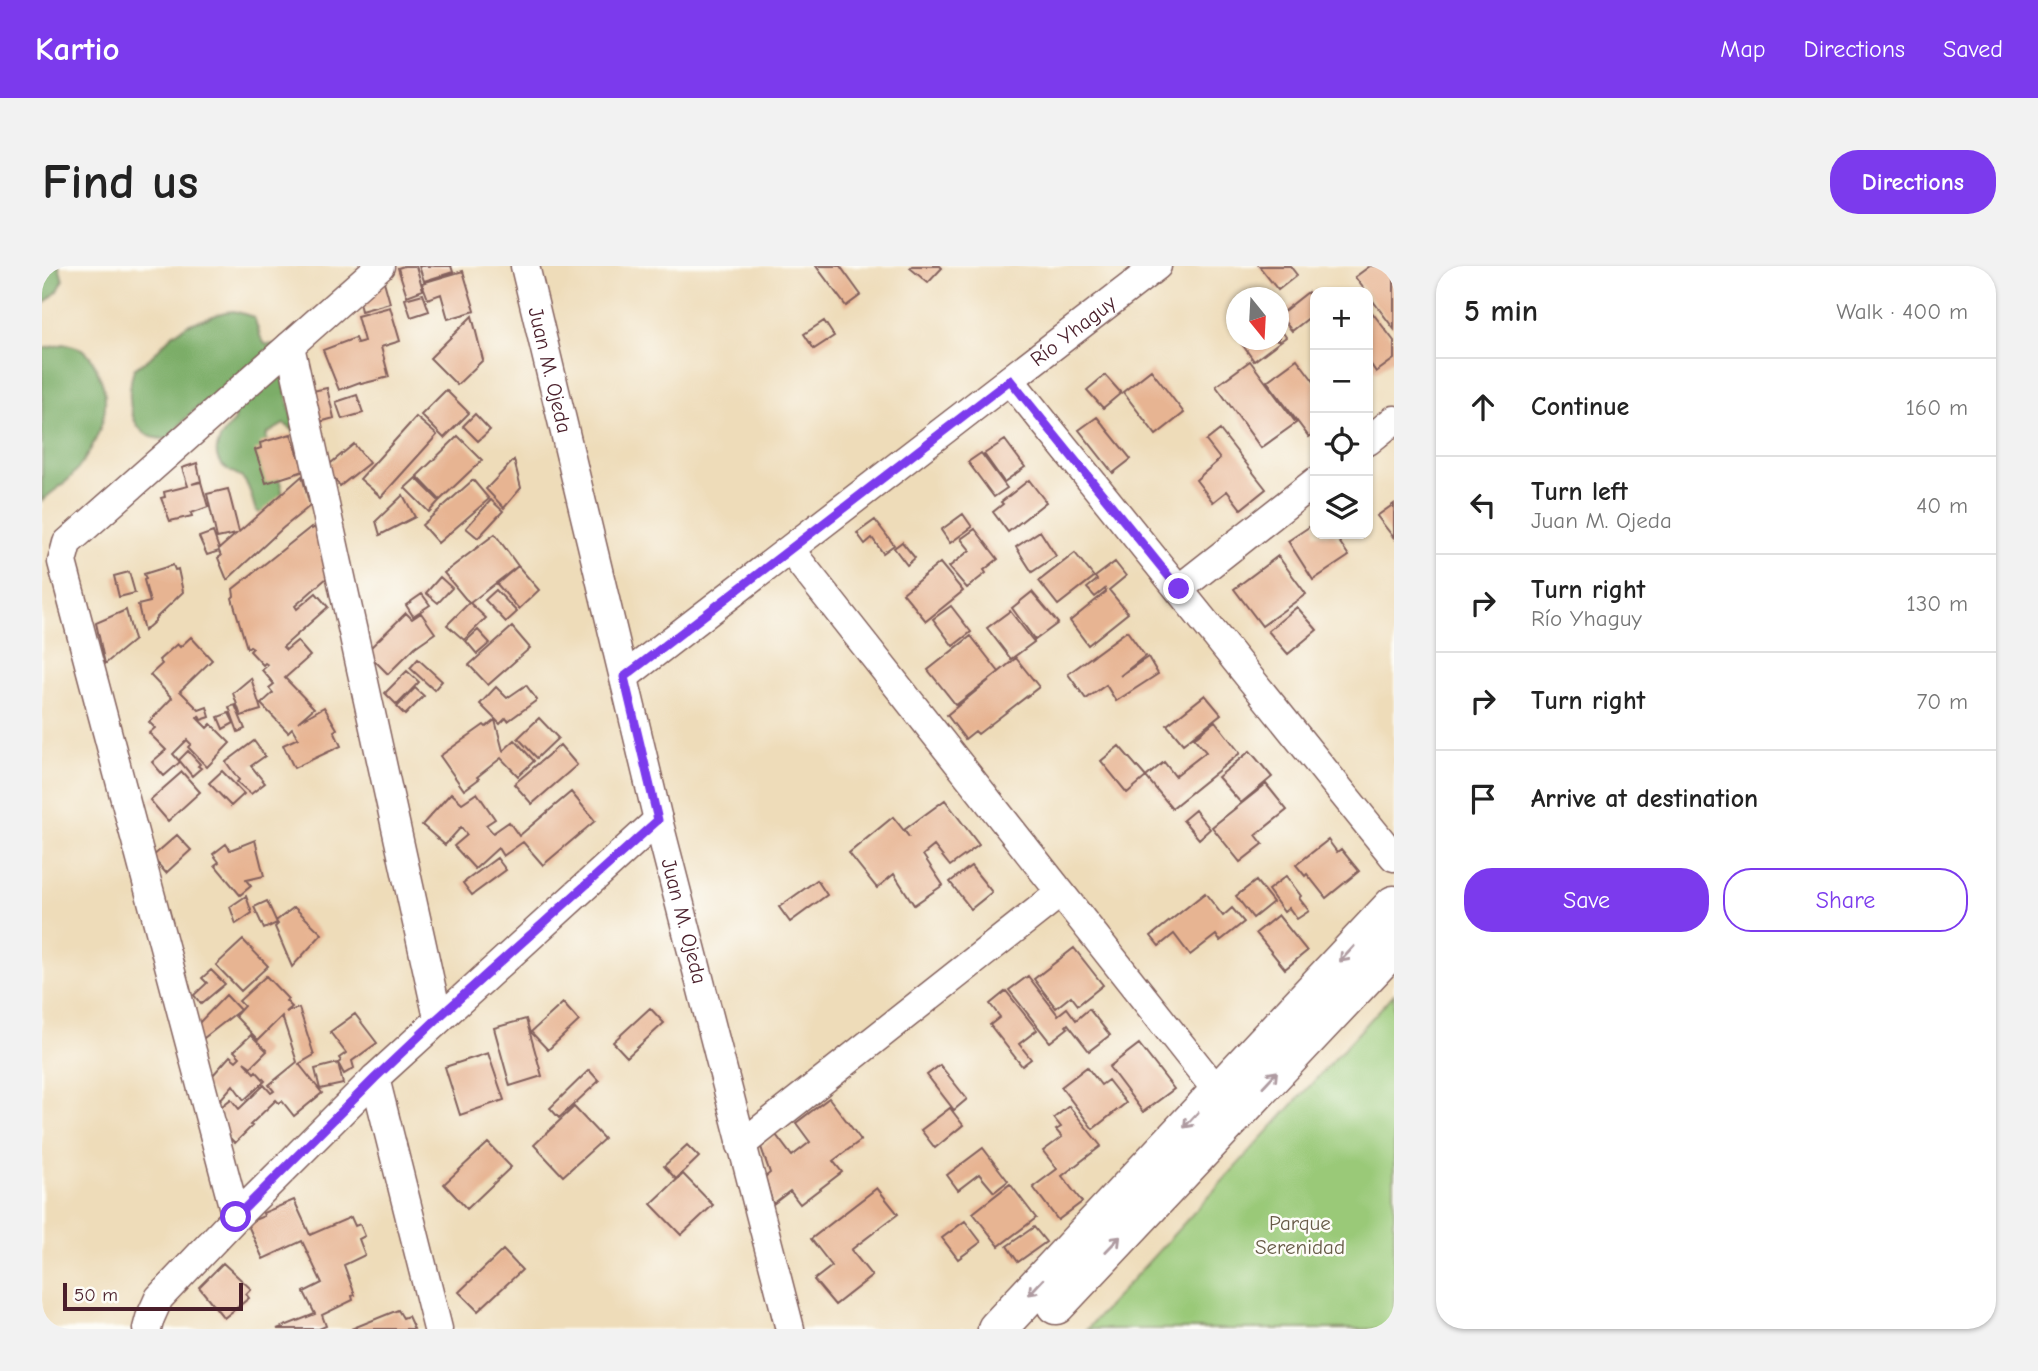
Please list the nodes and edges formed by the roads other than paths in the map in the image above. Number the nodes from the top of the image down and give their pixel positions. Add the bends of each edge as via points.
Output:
1 (380, 266) edge
2 (525, 266) edge
3 (1157, 266) edge
4 (290, 346) junction
5 (1010, 380) junction
6 (1394, 420) edge
7 (1373, 437) edge
8 (1310, 486) edge
9 (790, 550) junction
10 (1179, 589) junction
11 (624, 677) junction
12 (658, 820) junction
13 (1394, 857) edge
14 (1060, 893) junction
15 (1394, 905) edge
16 (1394, 946) edge
17 (438, 1018) junction
18 (375, 1078) junction
19 (1228, 1102) junction
20 (741, 1145) junction
21 (236, 1217) junction
22 (147, 1329) edge
23 (438, 1329) edge
24 (790, 1329) edge
25 (997, 1329) edge
26 (1032, 1329) edge

1 - 4 street
2 - 11 street, Juan M. Ojeda
3 - 5 street, Río Yhaguy
4 - 17 street
4 - 21 street via 67,543 62,562
5 - 9 street, Río Yhaguy
5 - 10 street
6 - 7 street
8 - 10 street
9 - 11 street, Río Yhaguy
9 - 14 street
10 - 13 street
11 - 12 street, Juan M. Ojeda
12 - 17 street
12 - 20 street, Juan M. Ojeda
14 - 19 street
14 - 20 street
15 -> 19 main road
19 -> 16 main road
17 - 18 street
18 - 21 street
18 - 23 street
19 -> 25 main road
26 -> 19 main road
20 - 24 street, Juan M. Ojeda
21 - 22 street via 159,1298

